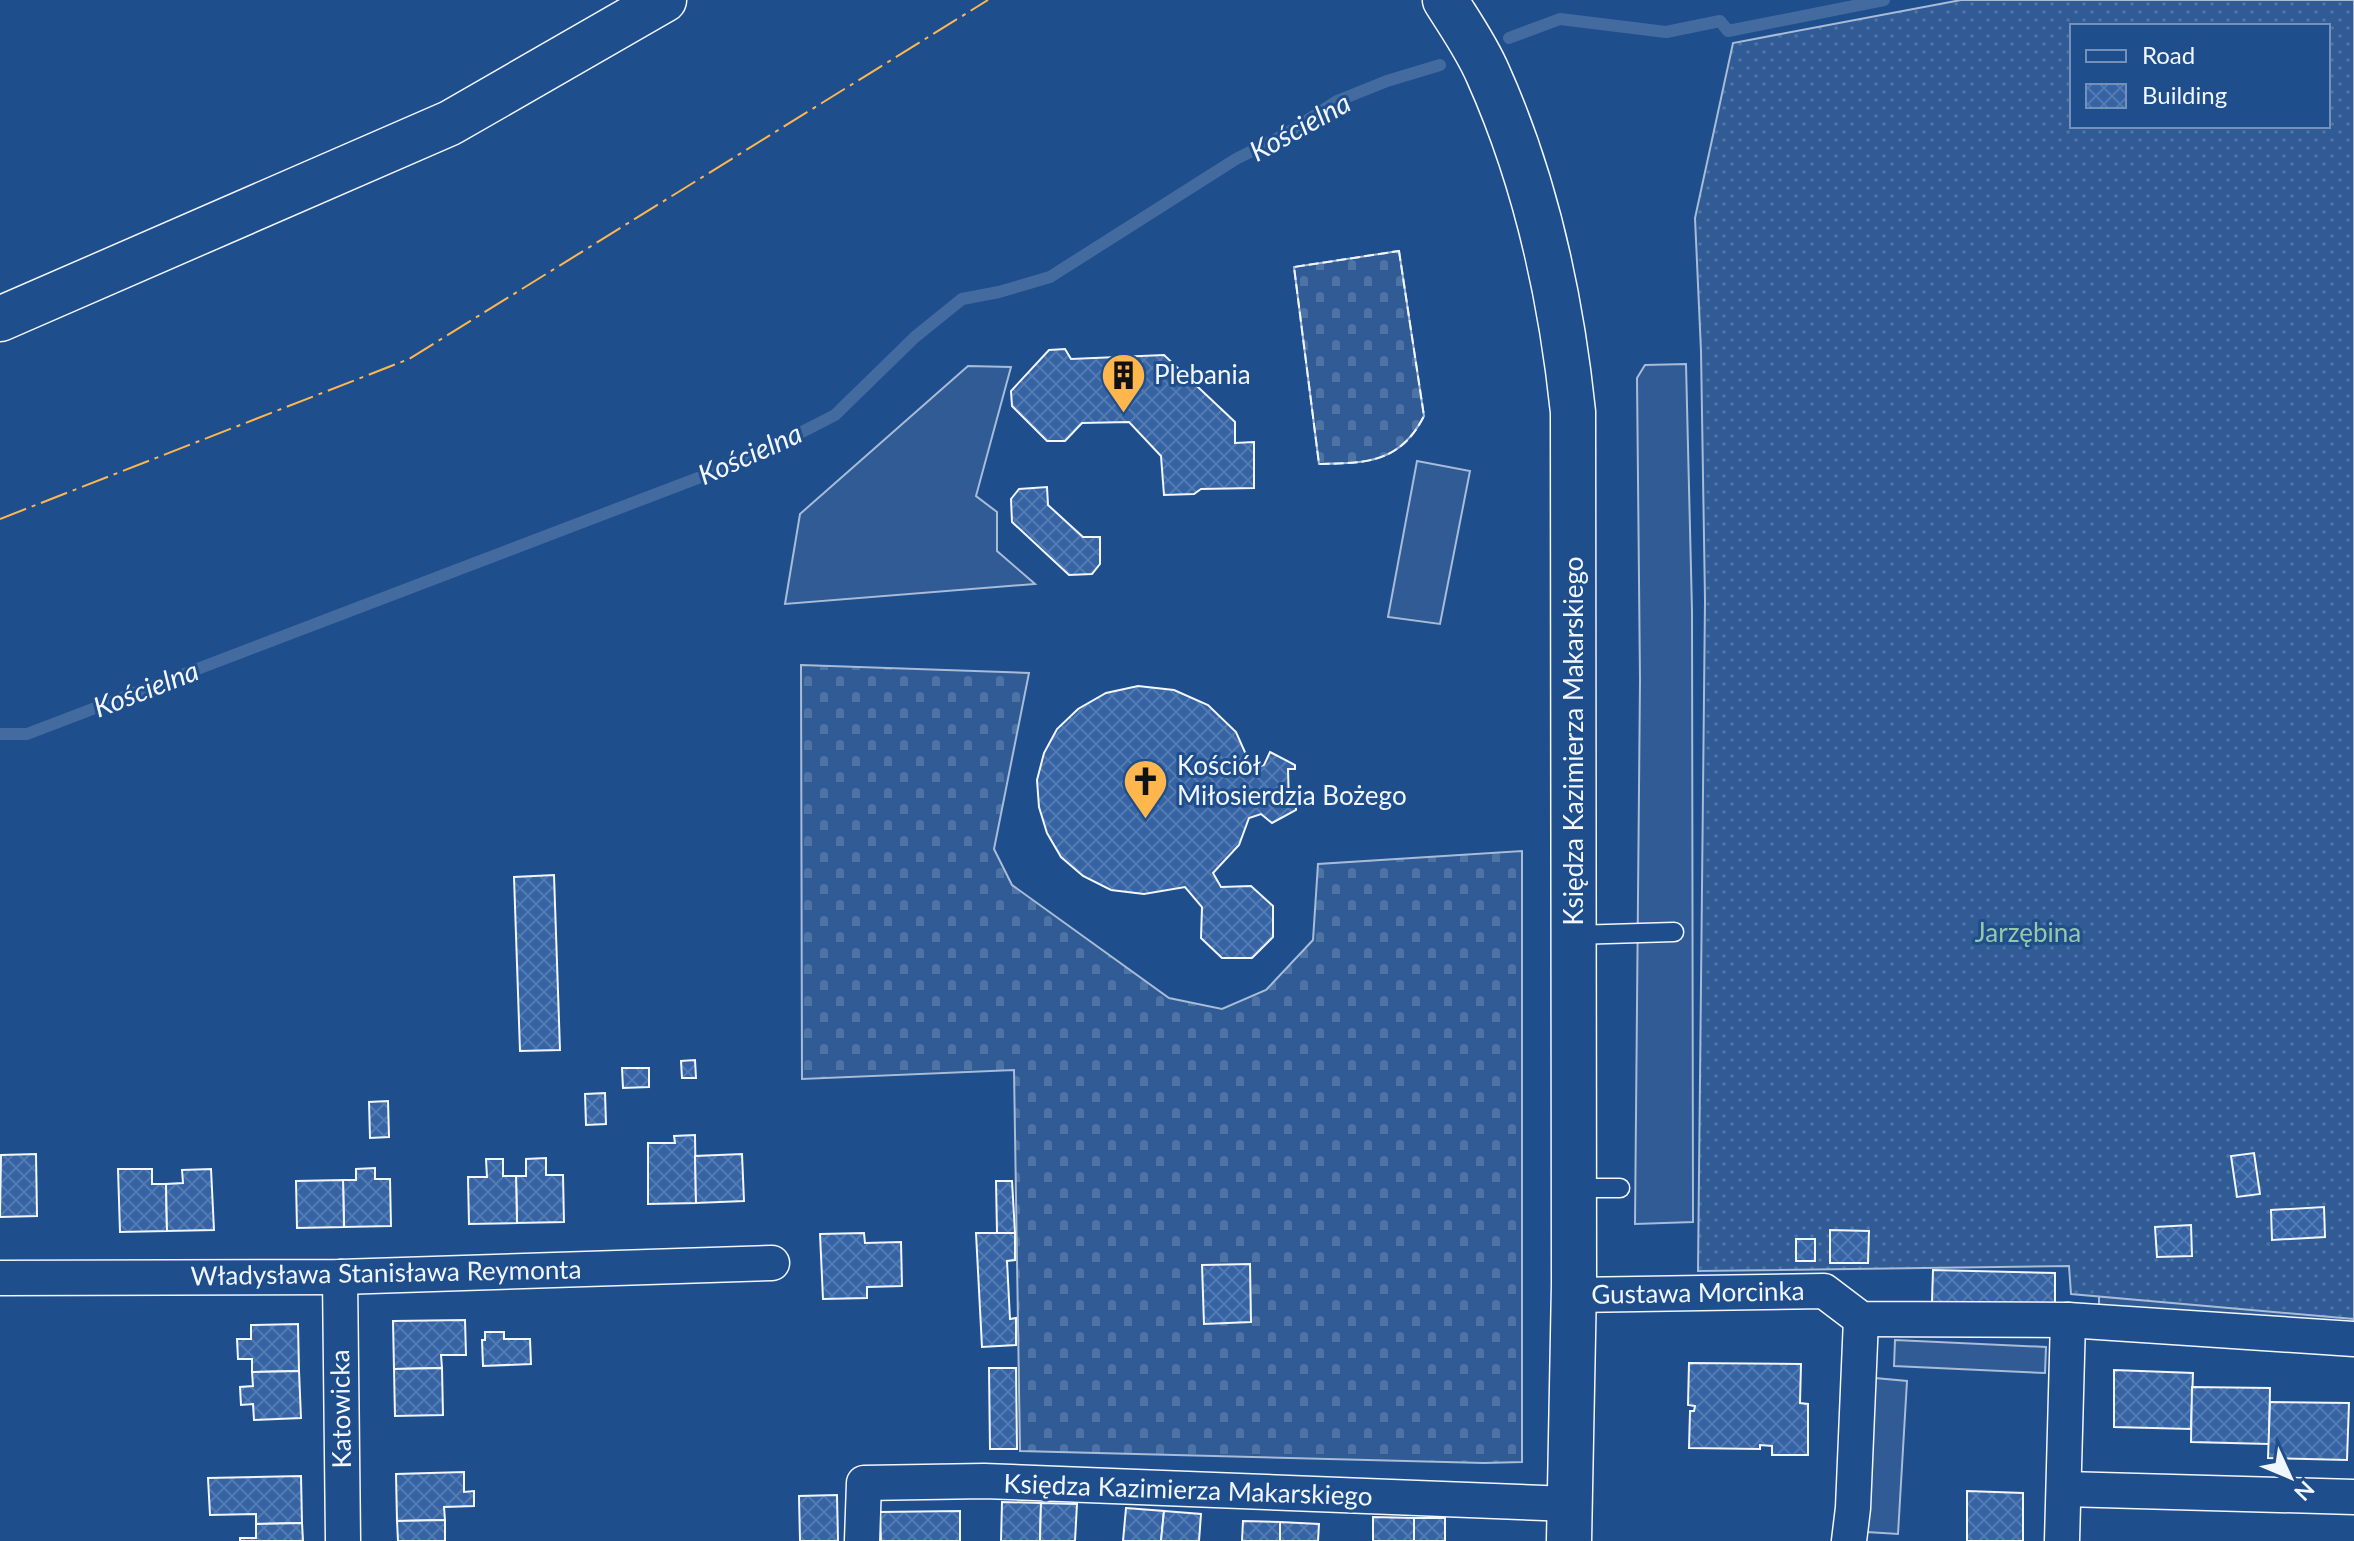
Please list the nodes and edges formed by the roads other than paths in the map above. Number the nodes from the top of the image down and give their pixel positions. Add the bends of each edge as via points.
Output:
1 (613, 0) edge
2 (664, 0) edge
3 (1445, 0) edge
4 (270, 200) junction
5 (0, 319) edge
6 (1674, 932) dead end
7 (1574, 935) junction
8 (1573, 1188) junction
9 (1620, 1188) dead end
10 (772, 1263) dead end
11 (340, 1277) junction
12 (0, 1278) edge
13 (1574, 1295) junction
14 (1861, 1319) junction
15 (2068, 1320) junction
16 (2354, 1339) edge
17 (2065, 1489) junction
18 (2354, 1497) edge
19 (1570, 1523) edge
20 (343, 1541) edge
21 (862, 1541) edge
22 (1849, 1541) edge
23 (2062, 1541) edge

1 - 4 street
2 - 4 street via 450,123
3 - 7 street, Księdza Kazimierza Makarskiego via 1488,73 1525,174 1543,233 1567,357 1574,428
4 - 5 street
6 - 7 lane
7 - 8 street, Księdza Kazimierza Makarskiego
8 - 9 lane
8 - 13 street, Księdza Kazimierza Makarskiego
10 - 11 street, Władysława Stanisława Reymonta
11 - 12 street, Władysława Stanisława Reymonta
11 - 20 street, Katowicka
13 - 14 street, Gustawa Morcinka via 1824,1291
13 - 19 street, Księdza Kazimierza Makarskiego
14 - 15 street
14 - 22 street
15 - 16 street
15 - 17 street
17 - 18 street
17 - 23 street
19 - 21 street, Księdza Kazimierza Makarskiego via 984,1481 864,1483

